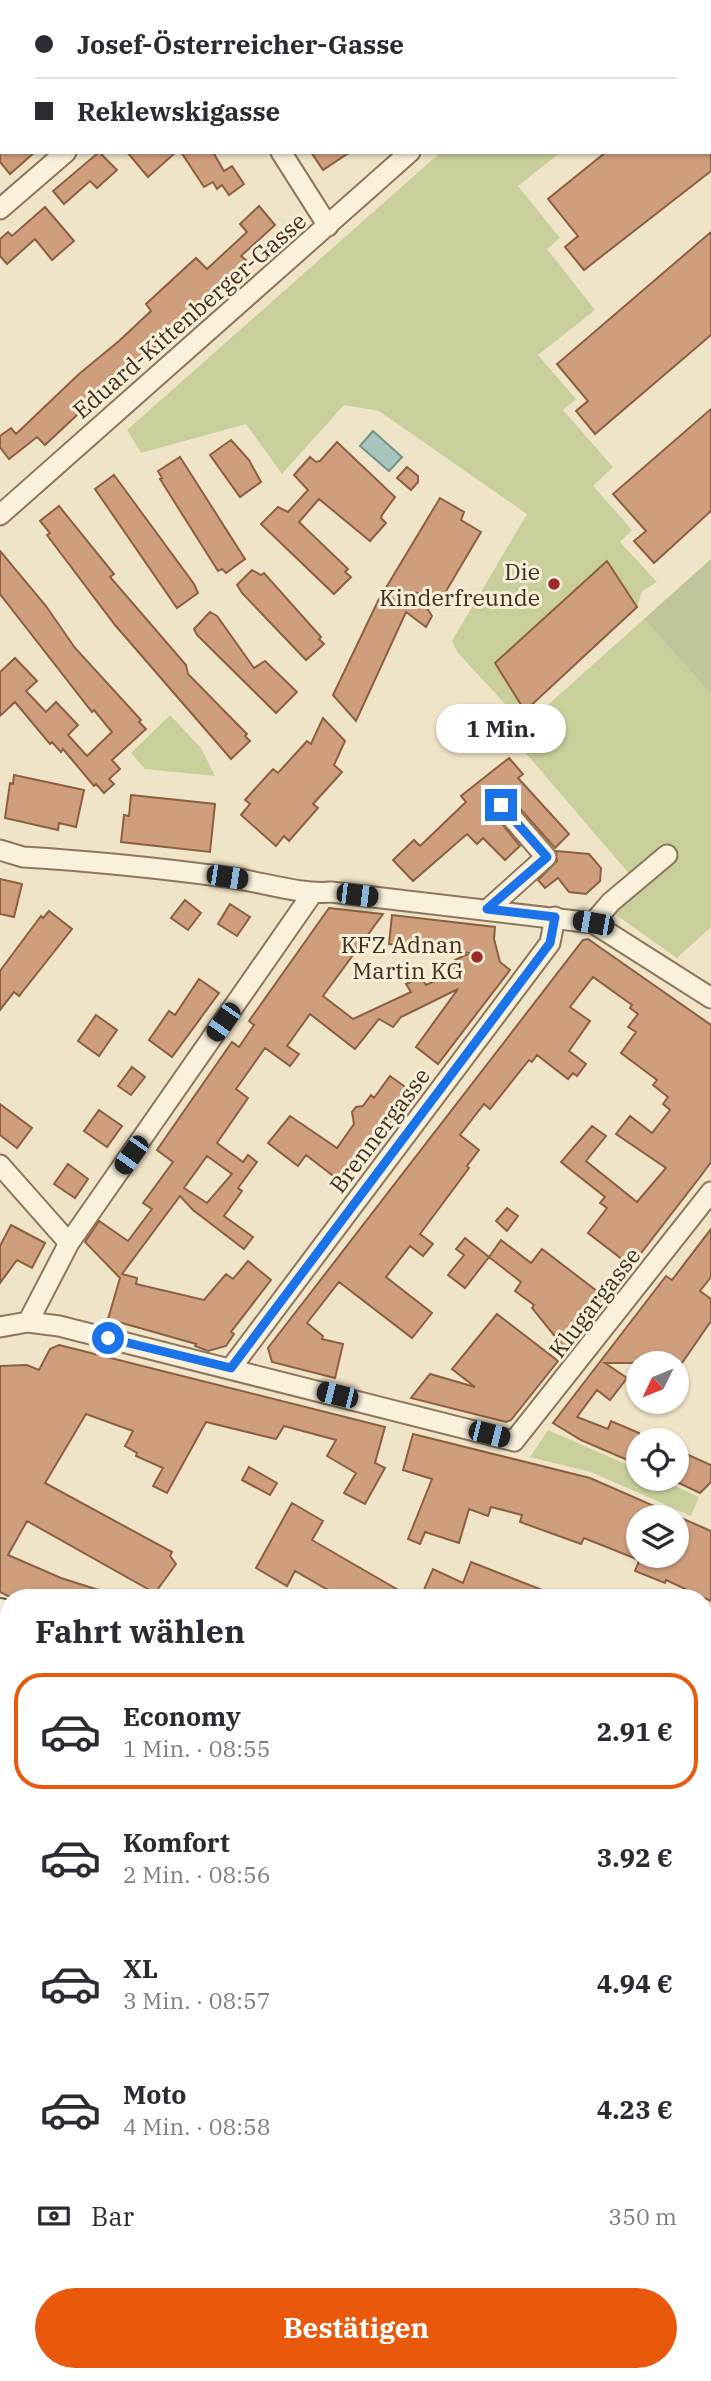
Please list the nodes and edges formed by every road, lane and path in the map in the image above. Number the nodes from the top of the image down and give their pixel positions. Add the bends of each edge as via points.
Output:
1 (64, 154) edge
2 (282, 154) edge
3 (408, 154) edge
4 (0, 209) edge
5 (328, 226) junction
6 (3, 505) edge
7 (501, 805) dead end
8 (0, 850) edge
9 (667, 855) dead end
10 (312, 894) junction
11 (487, 909) junction
12 (555, 917) junction
13 (593, 923) junction
14 (711, 998) edge
15 (0, 1165) edge
16 (711, 1192) edge
17 (69, 1243) junction
18 (28, 1322) junction
19 (0, 1327) edge
20 (231, 1368) junction

1 - 4 street
2 - 5 street
3 - 5 street, Eduard-Kittenberger-Gasse
5 - 6 street, Eduard-Kittenberger-Gasse
7 - 11 street via 547,857
8 - 10 street via 23,857 284,885
9 - 13 street
10 - 11 street via 331,892
10 - 17 street
11 - 12 street
12 - 13 street
12 - 20 street, Brennergasse via 550,943
13 - 14 street
15 - 17 street
16 - 20 street, Klugargasse via 514,1441
17 - 18 street
18 - 19 street
18 - 20 street

